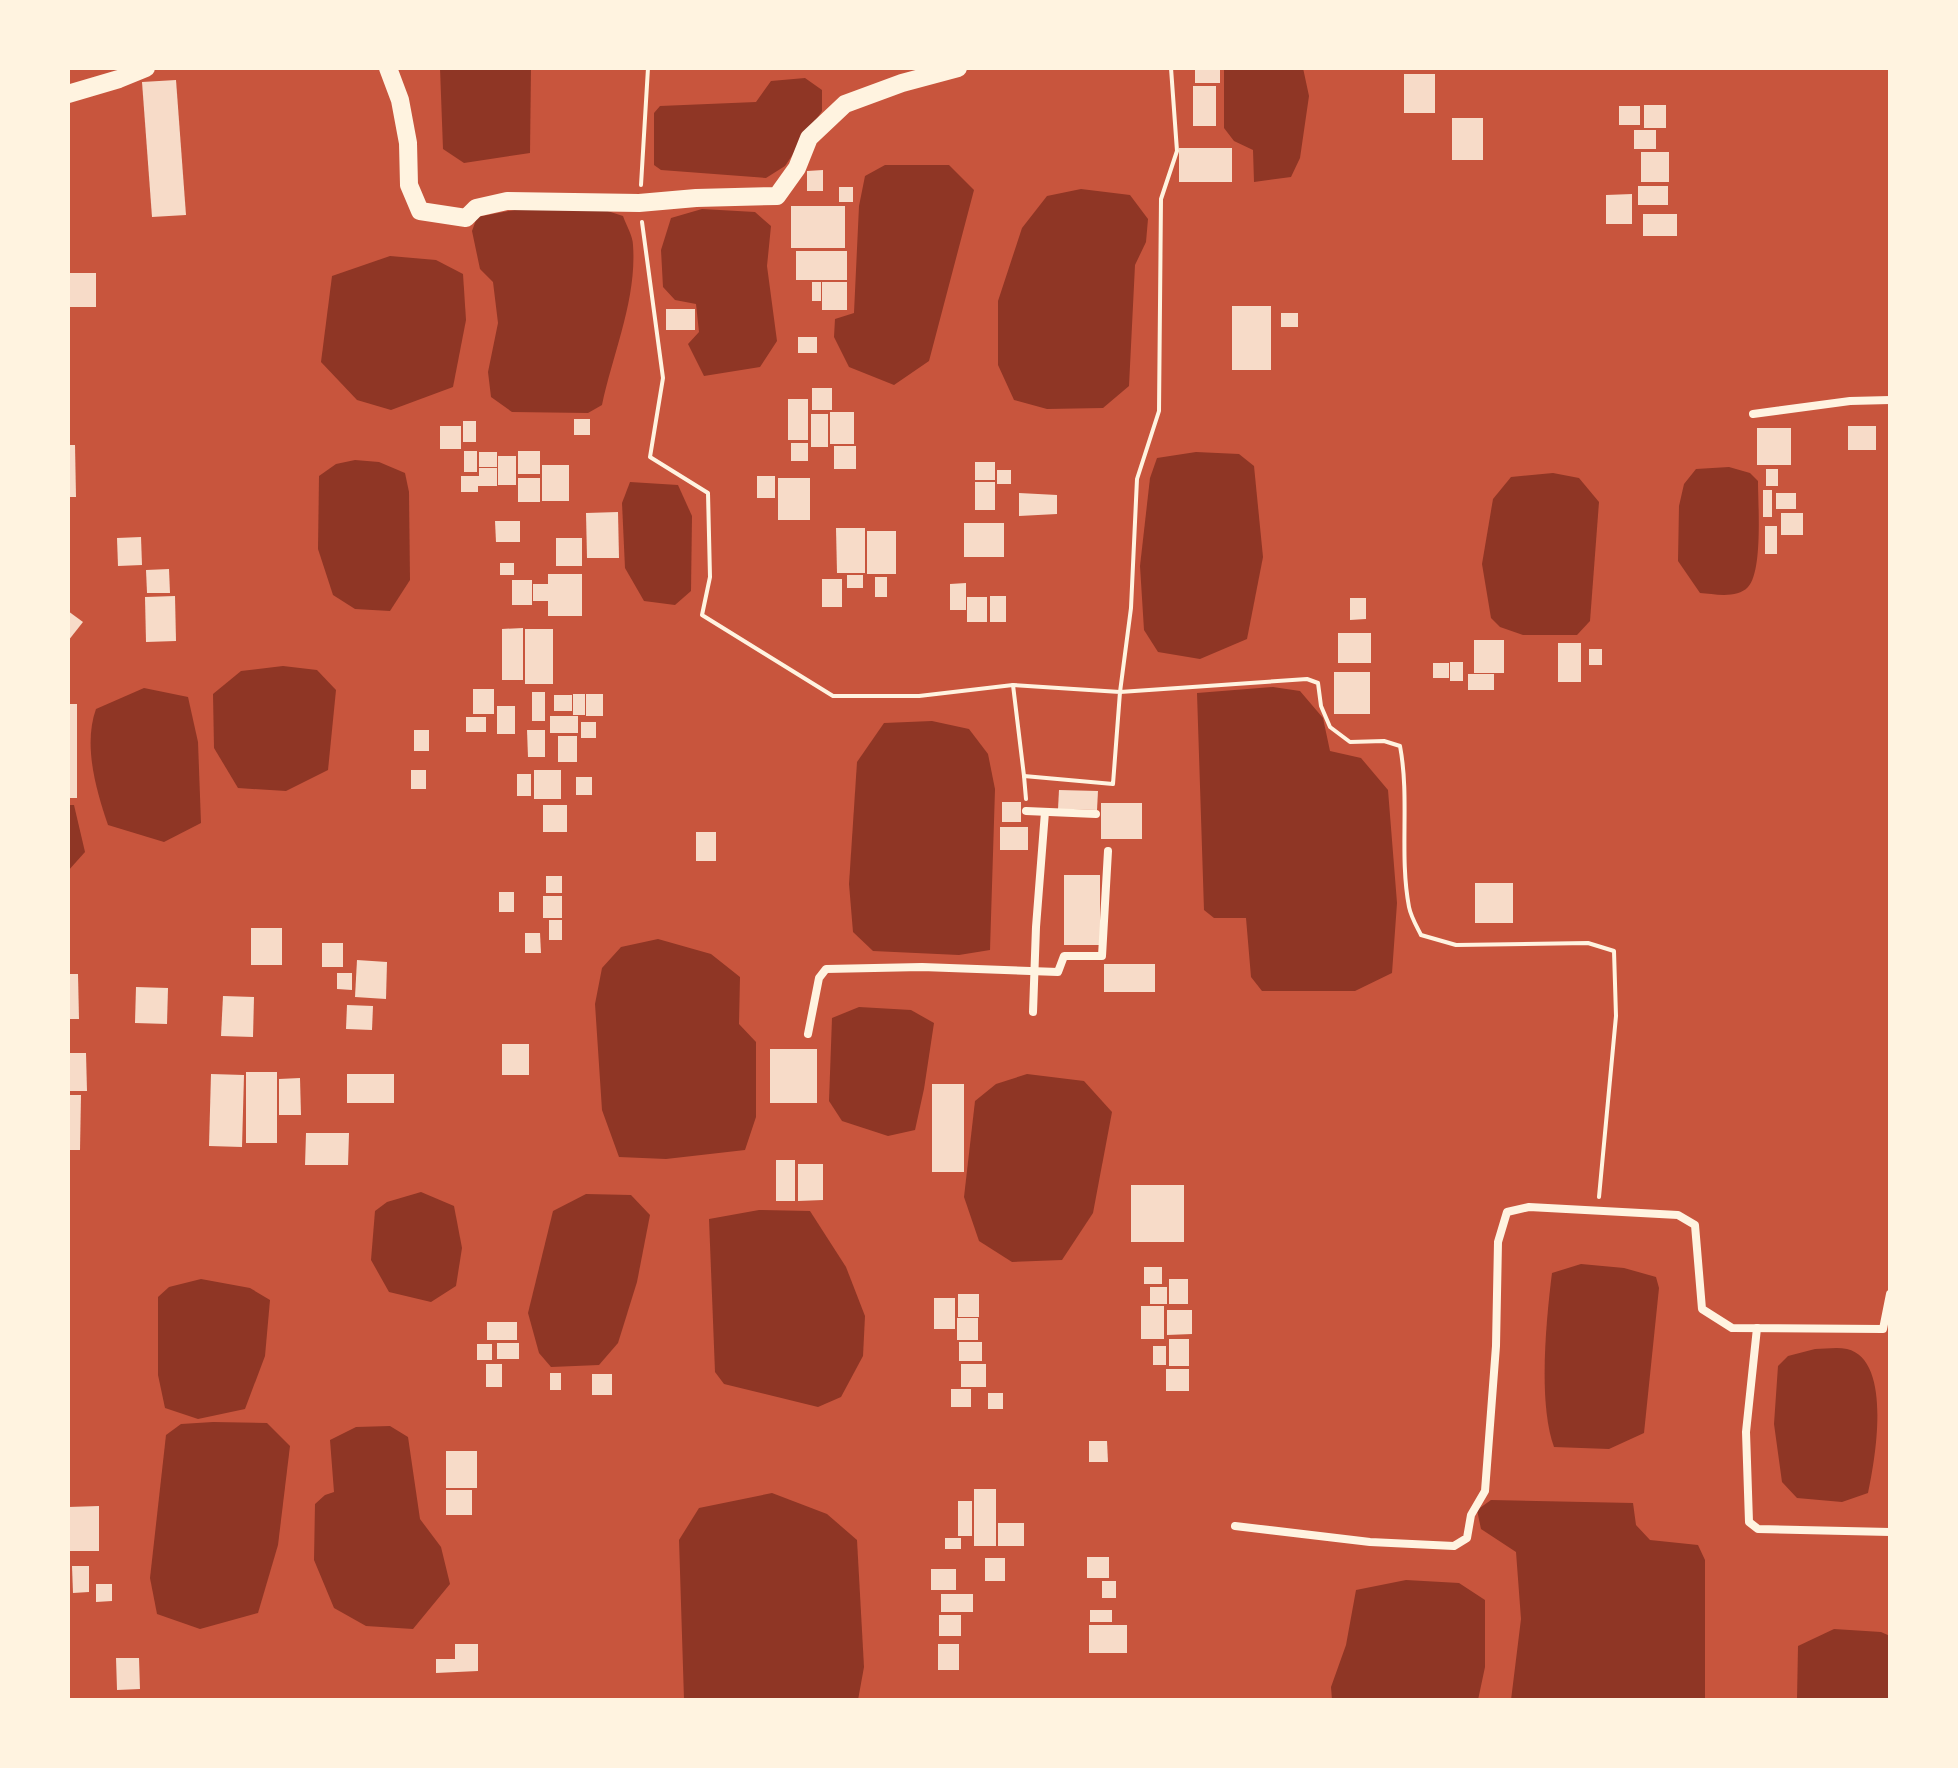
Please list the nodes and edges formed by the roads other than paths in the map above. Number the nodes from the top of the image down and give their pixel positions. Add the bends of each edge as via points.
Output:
1 (146, 68) edge
2 (388, 68) edge
3 (958, 68) edge
4 (68, 94) edge
5 (1890, 400) edge
6 (1753, 414) dead end
7 (1026, 811) road end
8 (1045, 812) junction
9 (1096, 814) dead end
10 (1108, 851) dead end
11 (1034, 972) junction
12 (1033, 1012) dead end
13 (808, 1034) dead end
14 (1890, 1294) edge
15 (1757, 1328) junction
16 (1235, 1526) dead end
17 (1890, 1532) edge

1 - 4 main road
2 - 3 main road via 408,143 409,185 420,211 466,218 476,208 507,201 639,203 777,196 809,138 845,104
5 - 6 street
7 - 8 street
8 - 9 street
8 - 11 street
10 - 11 street via 1102,956 1064,956 1058,972
11 - 12 street
11 - 13 street via 826,969 819,978
14 - 15 street via 1883,1329
15 - 16 street via 1732,1328 1702,1309 1695,1225 1678,1215 1529,1207 1507,1212 1498,1242 1485,1491 1471,1515 1467,1538 1454,1546 1370,1542
15 - 17 street via 1746,1432 1749,1522 1758,1529

